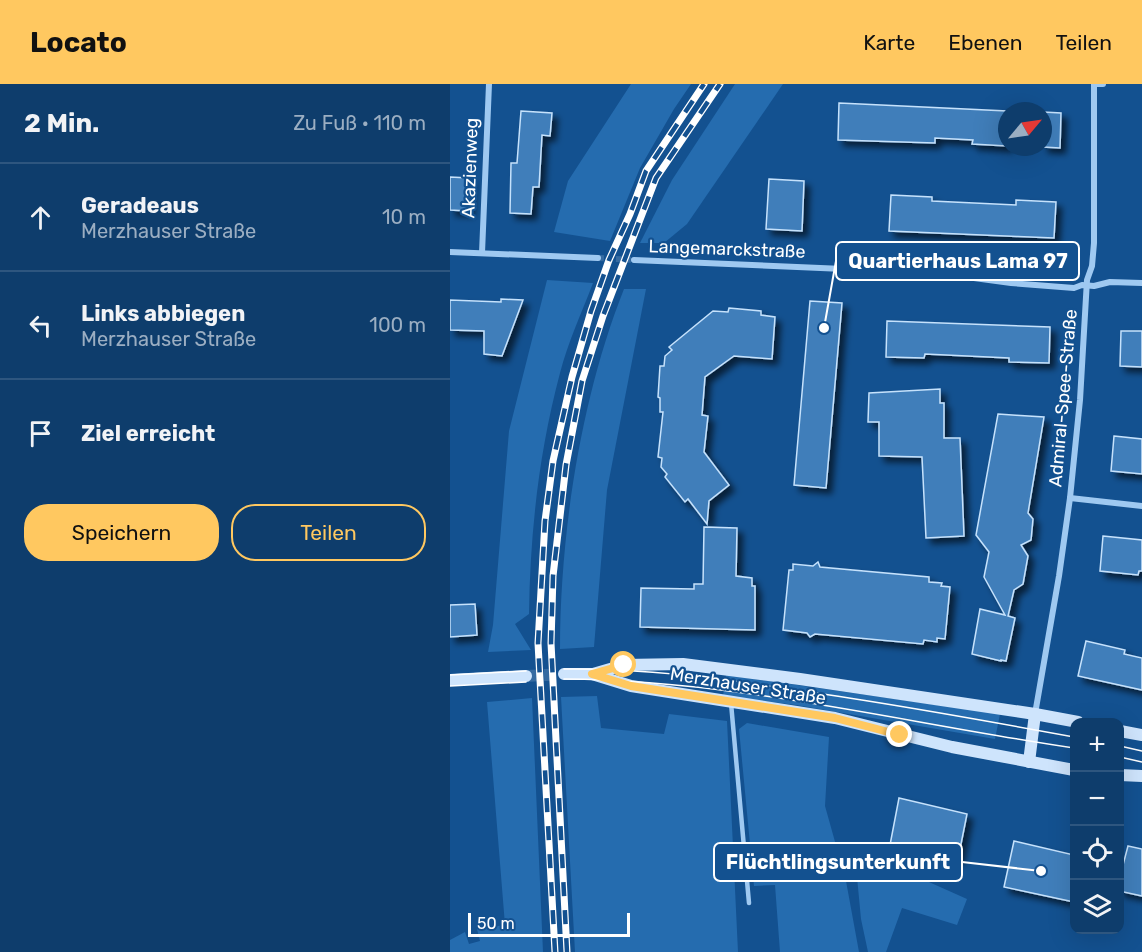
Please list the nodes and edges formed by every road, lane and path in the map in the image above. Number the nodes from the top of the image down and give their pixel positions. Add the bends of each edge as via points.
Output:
1 (489, 84) edge
2 (1094, 84) edge
3 (1103, 84) edge
4 (450, 252) edge
5 (482, 253) junction
6 (598, 258) tunnel mouth
7 (634, 260) tunnel mouth
8 (1142, 283) edge
9 (1087, 285) junction
10 (1070, 498) junction
11 (1142, 506) edge
12 (564, 674) tunnel mouth
13 (592, 674) junction
14 (526, 676) tunnel mouth
15 (450, 680) edge
16 (731, 703) junction
17 (1035, 714) junction
18 (1070, 722) edge
19 (1124, 732) edge
20 (1142, 735) edge
21 (1029, 762) junction
22 (1070, 769) edge
23 (1124, 775) edge
24 (1142, 777) edge
25 (749, 903) dead end

1 - 5 street, Akazienweg
2 - 3 street
2 - 9 street, Admiral-Spee-Straße via 1094,243
4 - 5 street
5 - 6 street
7 - 9 street, Langemarckstraße via 937,273 1011,283 1074,288
8 - 9 street, Langemarckstraße
9 - 10 street, Admiral-Spee-Straße
10 - 11 street
10 - 17 street, Admiral-Spee-Straße
12 - 13 main road, Merzhauser Straße
13 - 16 main road, Merzhauser Straße via 631,686
13 - 17 main road, Merzhauser Straße via 624,665 683,664
14 - 15 main road
16 - 21 main road, Merzhauser Straße via 835,718
16 - 25 lane
17 - 18 main road, Merzhauser Straße
17 - 21 main road
19 - 20 main road
21 - 22 main road, Merzhauser Straße
23 - 24 main road

